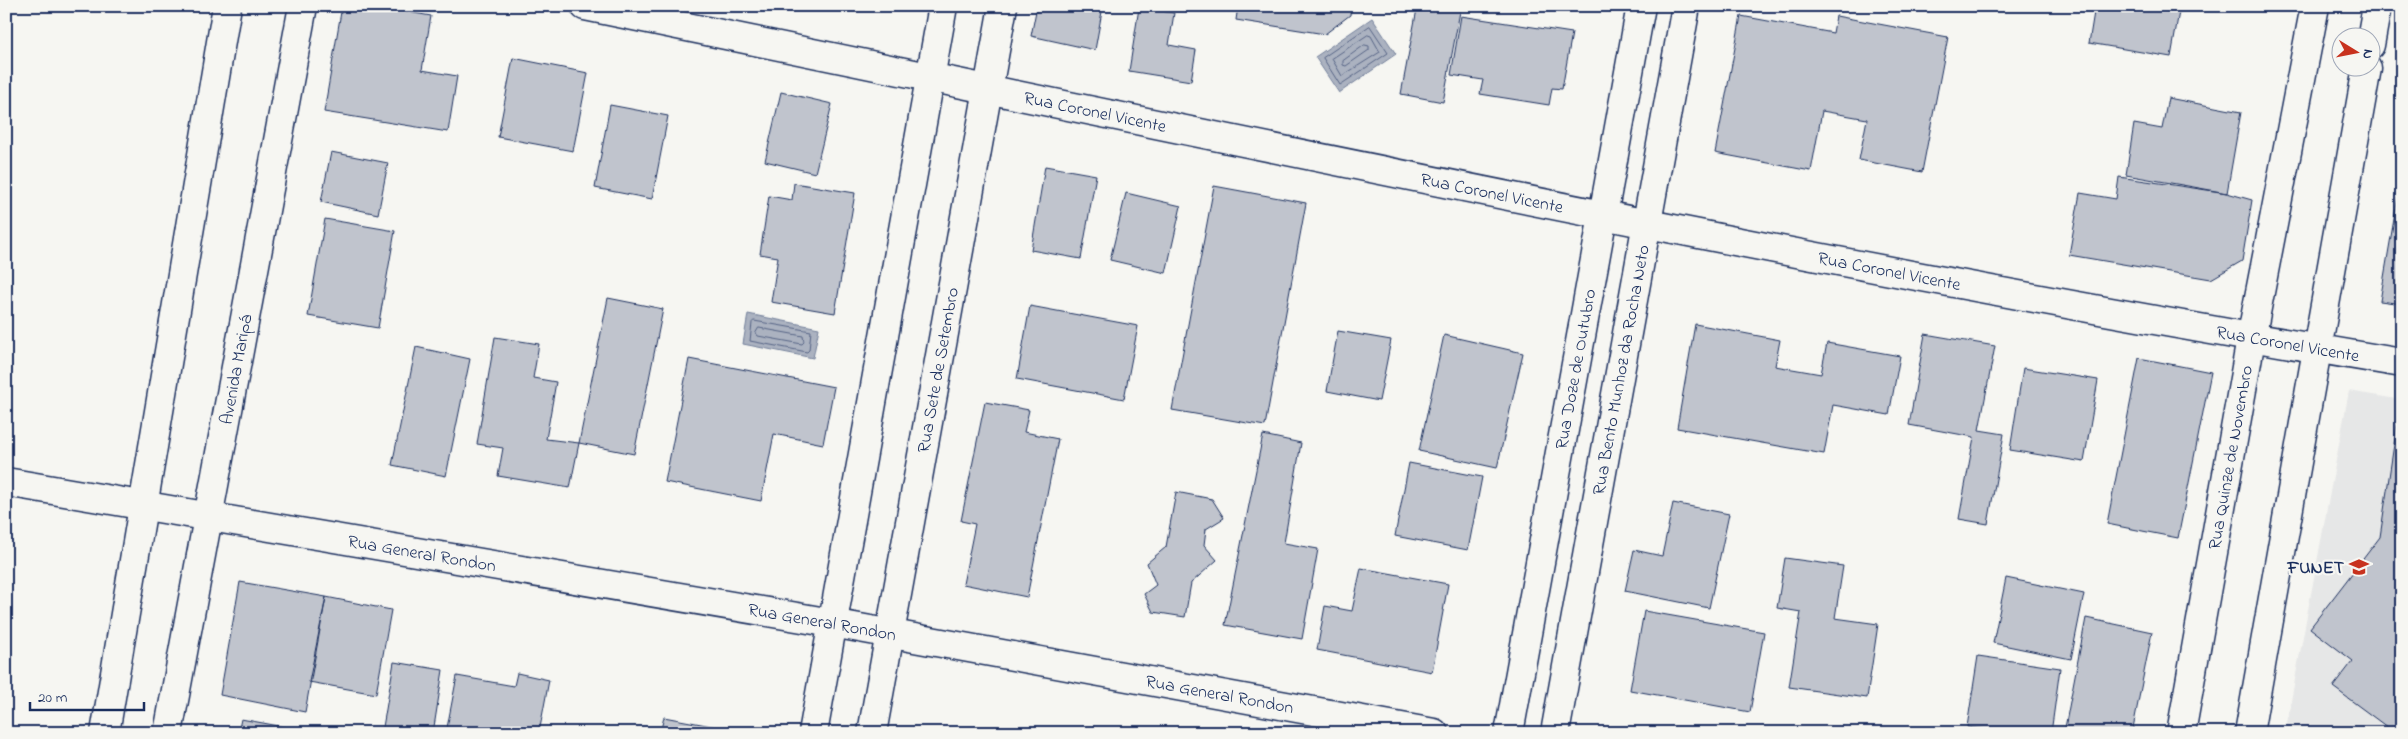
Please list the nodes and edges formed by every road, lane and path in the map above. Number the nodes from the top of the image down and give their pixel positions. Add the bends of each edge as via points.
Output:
1 (227, 6) edge
2 (303, 6) edge
3 (585, 6) edge
4 (943, 6) edge
5 (1003, 6) edge
6 (1641, 6) edge
7 (1686, 6) edge
8 (2315, 6) edge
9 (2377, 6) edge
10 (2373, 28) edge
11 (930, 77) junction
12 (2364, 78) edge
13 (988, 89) junction
14 (1603, 215) junction
15 (1647, 223) junction
16 (2251, 338) junction
17 (2317, 349) junction
18 (2402, 363) edge
19 (6, 482) edge
20 (143, 507) junction
21 (208, 518) junction
22 (832, 623) junction
23 (889, 633) junction
24 (106, 733) edge
25 (168, 733) edge
26 (813, 733) edge
27 (872, 733) edge
28 (1434, 733) edge
29 (1509, 733) edge
30 (1555, 733) edge
31 (2181, 733) edge
32 (2249, 733) edge

1 - 20 street
2 - 21 street, Avenida Maripá
3 - 11 street, Rua Coronel Vicente
4 - 11 street
5 - 13 street, Rua Sete de Setembro
6 - 14 street, Rua Doze de Outubro
7 - 15 street, Rua Bento Munhoz da Rocha Neto
8 - 16 street, Rua Quinze de Novembro
9 - 10 street
11 - 13 street, Rua Coronel Vicente
11 - 22 street
12 - 17 street
13 - 14 street, Rua Coronel Vicente
13 - 23 street, Rua Sete de Setembro
14 - 15 street, Rua Coronel Vicente
14 - 29 street, Rua Doze de Outubro
15 - 16 street, Rua Coronel Vicente
15 - 30 street, Rua Bento Munhoz da Rocha Neto
16 - 17 street, Rua Coronel Vicente
16 - 31 street, Rua Quinze de Novembro
17 - 18 street, Rua Coronel Vicente
17 - 32 street
19 - 20 street
20 - 21 street, Rua General Rondon
20 - 24 street
21 - 22 street, Rua General Rondon
21 - 25 street, Avenida Maripá
22 - 23 street, Rua General Rondon
22 - 26 street
23 - 27 street, Rua Sete de Setembro
23 - 28 street, Rua General Rondon

